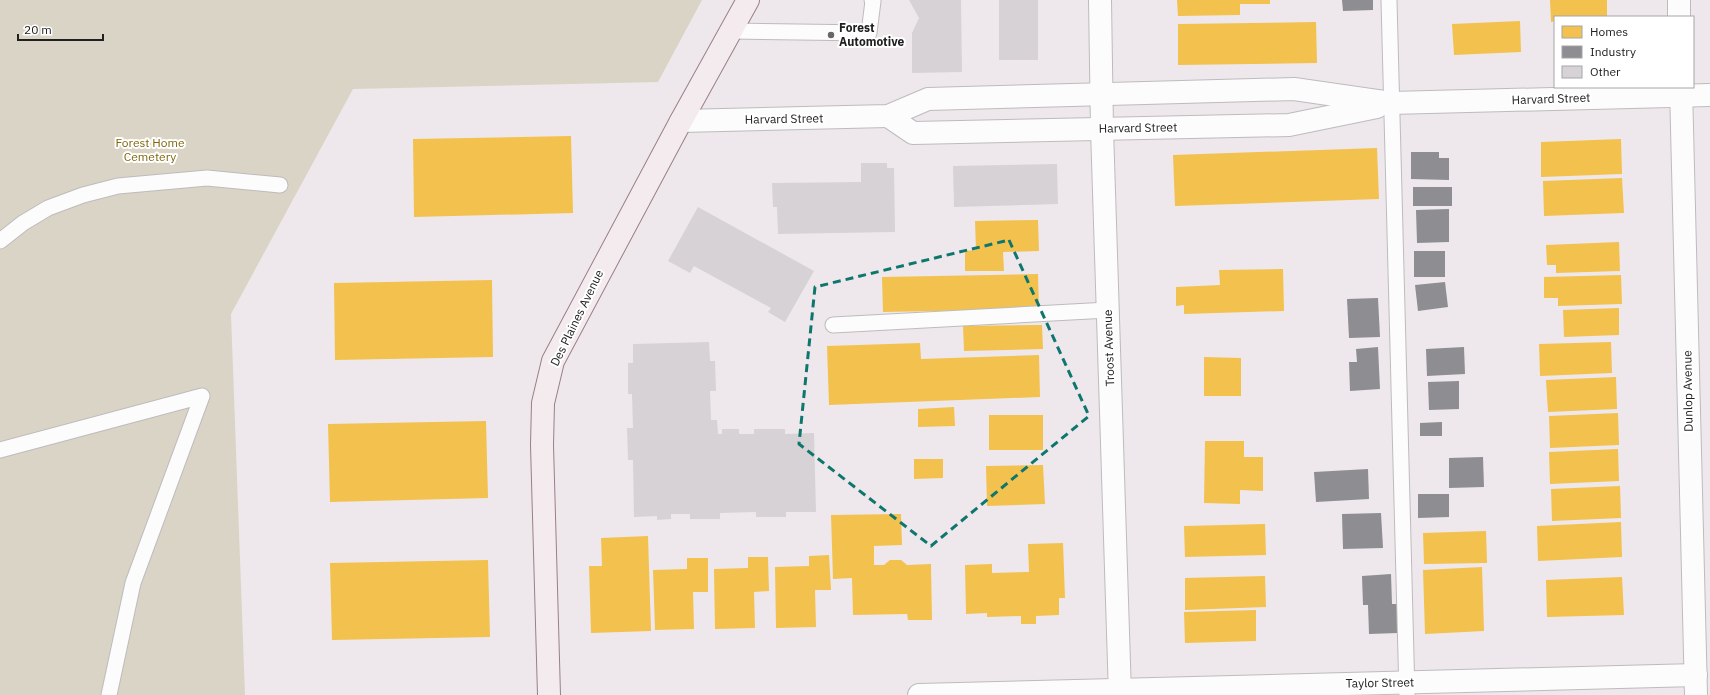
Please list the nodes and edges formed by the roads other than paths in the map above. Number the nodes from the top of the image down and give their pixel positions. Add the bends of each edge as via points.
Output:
1 (748, 0) edge
2 (872, 0) edge
3 (1100, 0) edge
4 (1389, 0) edge
5 (1679, 0) edge
6 (1679, 16) edge
7 (731, 30) junction
8 (1681, 91) edge
9 (1101, 94) junction
10 (1710, 95) edge
11 (1391, 103) junction
12 (888, 116) junction
13 (680, 121) junction
14 (1102, 128) junction
15 (280, 185) dead end
16 (0, 241) edge
17 (1108, 310) junction
18 (833, 324) dead end
19 (0, 450) edge
20 (1696, 685) edge
21 (1407, 689) edge
22 (1120, 692) edge
23 (109, 695) edge
24 (549, 695) edge
25 (920, 695) edge

1 - 7 main road, Des Plaines Avenue
2 - 7 lane via 869,33
3 - 9 street, Troost Avenue
4 - 11 lane
5 - 6 street
7 - 13 main road, Des Plaines Avenue
8 - 10 street, Harvard Street
8 - 11 street, Harvard Street
8 - 20 street, Dunlop Avenue
9 - 11 street, Harvard Street via 1294,89
9 - 12 street, Harvard Street via 928,99
9 - 14 street, Troost Avenue
11 - 14 street, Harvard Street via 1289,125
11 - 21 lane
12 - 13 street, Harvard Street
12 - 14 street, Harvard Street via 913,133
13 - 24 main road, Des Plaines Avenue via 554,361 543,403
14 - 17 street, Troost Avenue
15 - 16 lane via 207,178 118,186 48,208
17 - 18 lane
17 - 22 street, Troost Avenue
19 - 23 lane via 202,396 133,582
20 - 21 street, Taylor Street
21 - 22 street, Taylor Street
22 - 25 street, Taylor Street

